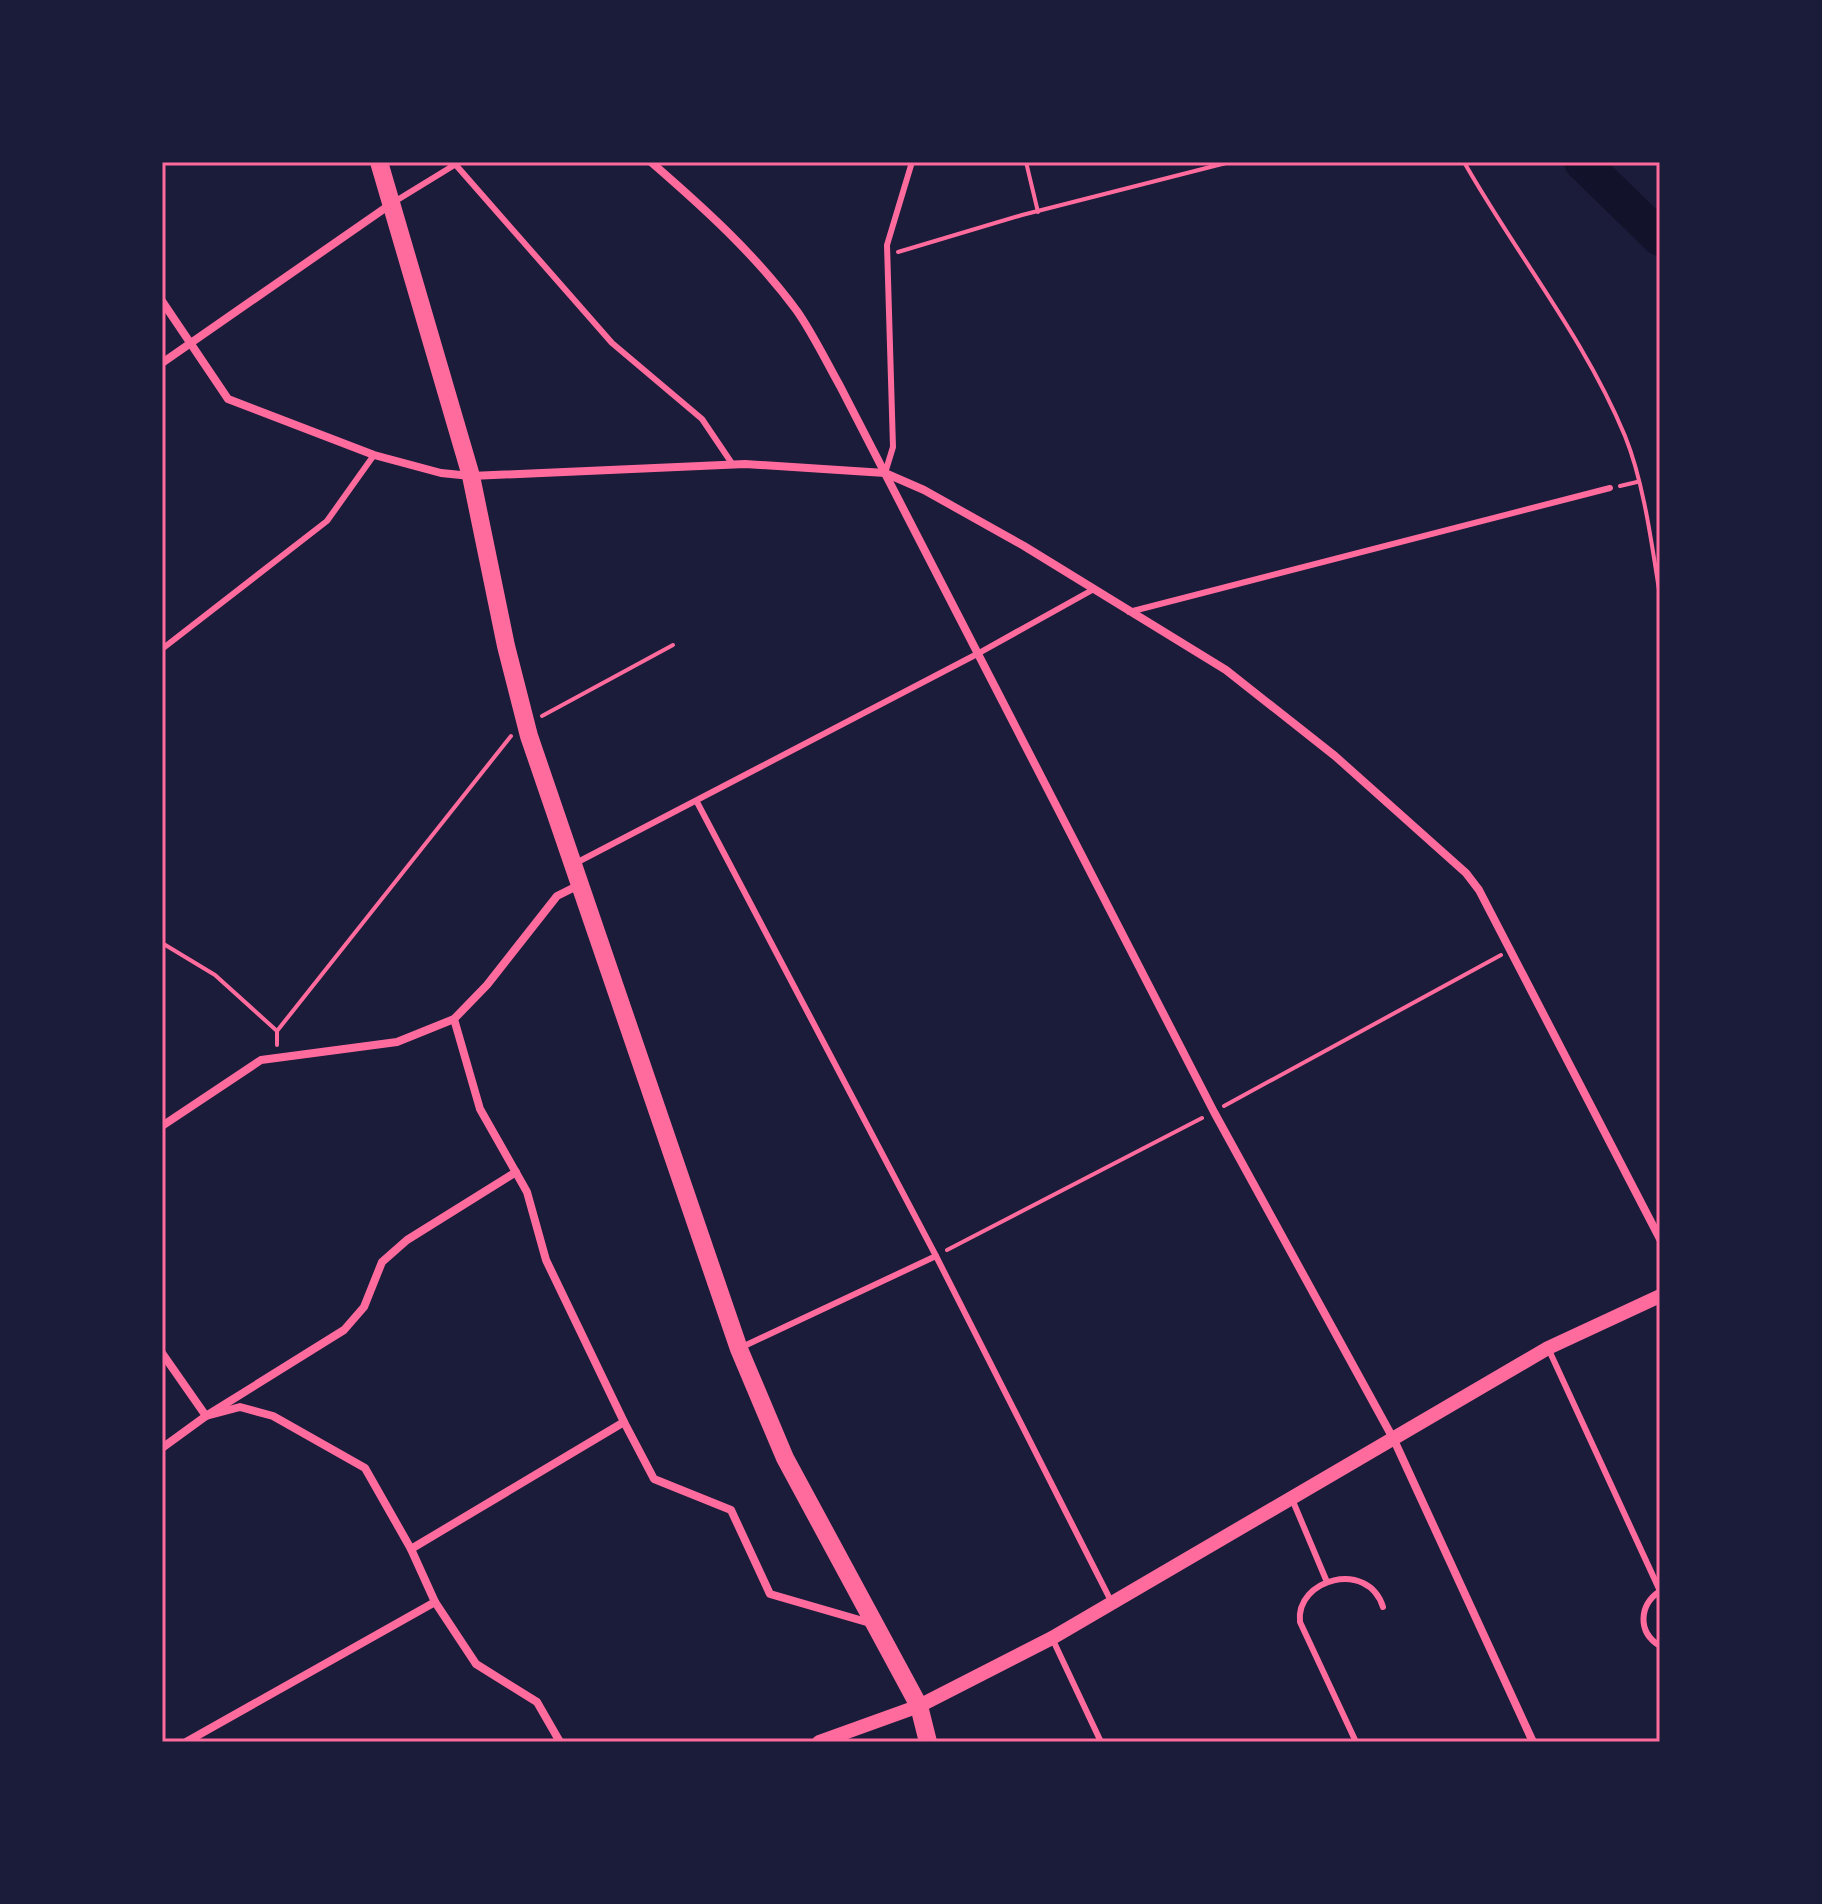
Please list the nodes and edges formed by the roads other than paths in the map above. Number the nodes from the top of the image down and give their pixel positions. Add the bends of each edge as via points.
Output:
1 (379, 162) edge
2 (651, 162) edge
3 (912, 162) edge
4 (457, 163) edge
5 (391, 204) junction
6 (162, 301) edge
7 (191, 343) junction
8 (162, 363) edge
9 (374, 455) junction
10 (733, 465) junction
11 (885, 473) junction
12 (471, 476) junction
13 (1610, 488) dead end
14 (1094, 589) junction
15 (1129, 612) junction
16 (162, 649) edge
17 (979, 653) junction
18 (697, 802) junction
19 (572, 865) junction
20 (579, 885) junction
21 (454, 1019) junction
22 (162, 1126) edge
23 (516, 1172) junction
24 (1660, 1239) edge
25 (936, 1256) junction
26 (1660, 1296) edge
27 (1548, 1348) junction
28 (739, 1349) junction
29 (162, 1353) edge
30 (206, 1416) junction
31 (624, 1422) junction
32 (1394, 1440) junction
33 (162, 1448) edge
34 (1292, 1499) junction
35 (411, 1549) junction
36 (1327, 1582) junction
37 (1660, 1591) edge
38 (435, 1602) junction
39 (1112, 1604) junction
40 (1383, 1607) dead end
41 (875, 1624) junction
42 (1052, 1638) junction
43 (1660, 1646) edge
44 (919, 1706) junction
45 (186, 1742) edge
46 (560, 1742) edge
47 (819, 1742) edge
48 (928, 1742) edge
49 (1101, 1742) edge
50 (1356, 1742) edge
51 (1533, 1742) edge

1 - 5 main road
2 - 11 street via 725,226 799,313
3 - 11 lane via 889,233 893,447
4 - 5 lane
4 - 10 lane via 612,343 702,419
5 - 7 street
5 - 12 main road
6 - 7 street
7 - 8 street
7 - 9 street via 228,399
9 - 12 street
9 - 16 lane via 327,521
10 - 11 street
10 - 12 street
11 - 14 street via 924,490
11 - 17 street
12 - 19 main road via 526,725
13 - 15 lane
14 - 15 street
14 - 17 lane
15 - 24 street via 1226,670 1335,756 1446,852 1479,890
17 - 18 lane
17 - 32 street via 1214,1112
18 - 19 lane
18 - 25 lane
19 - 20 main road
20 - 21 street via 557,896
20 - 28 main road
21 - 22 street via 397,1042 261,1060
21 - 23 street via 480,1109
23 - 30 street via 407,1240 382,1262 364,1307 344,1330
23 - 31 street via 546,1260
25 - 28 lane
25 - 39 lane
26 - 27 street
27 - 32 street
27 - 37 lane
28 - 41 main road via 785,1458
29 - 30 street
30 - 33 street
30 - 35 street via 240,1407 273,1416 365,1468
31 - 35 street
31 - 41 street via 654,1479 731,1510 770,1594
32 - 34 street
32 - 51 street
34 - 36 lane
34 - 39 street
35 - 38 street
36 - 40 lane via 1362,1580 1376,1590
36 - 50 lane via 1307,1598 1299,1610 1300,1622
37 - 43 lane via 1643,1615 1648,1636
38 - 45 street
38 - 46 street via 476,1664 537,1702
39 - 42 street
41 - 44 main road
42 - 44 street
42 - 49 lane
44 - 47 street
44 - 48 main road

